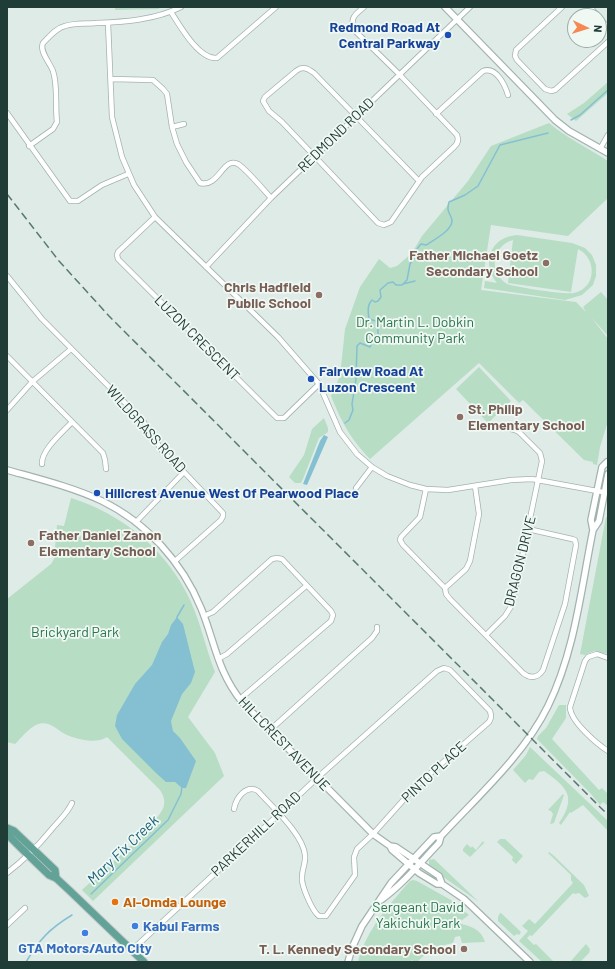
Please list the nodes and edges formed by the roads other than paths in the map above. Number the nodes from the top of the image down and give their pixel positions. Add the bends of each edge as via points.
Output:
1 (181, 7) edge
2 (276, 7) edge
3 (364, 7) edge
4 (445, 7) edge
5 (470, 7) edge
6 (562, 7) edge
7 (171, 12) junction
8 (458, 20) junction
9 (108, 23) junction
10 (608, 42) edge
11 (399, 74) junction
12 (111, 79) junction
13 (508, 95) dead end
14 (7, 113) edge
15 (436, 114) junction
16 (357, 116) junction
17 (184, 124) dead end
18 (172, 127) junction
19 (608, 135) edge
20 (29, 146) junction
21 (600, 149) junction
22 (608, 153) edge
23 (314, 156) junction
24 (128, 174) junction
25 (419, 181) junction
26 (271, 198) junction
27 (155, 217) junction
28 (206, 267) junction
29 (7, 276) edge
30 (71, 349) junction
31 (7, 356) edge
32 (32, 382) junction
33 (319, 384) junction
34 (7, 410) edge
35 (72, 422) junction
36 (507, 428) dead end
37 (608, 462) edge
38 (42, 464) dead end
39 (372, 467) junction
40 (106, 469) dead end
41 (7, 470) edge
42 (184, 472) junction
43 (608, 474) edge
44 (539, 479) junction
45 (475, 486) junction
46 (356, 488) dead end
47 (426, 489) junction
48 (597, 491) junction
49 (606, 493) edge
50 (136, 522) junction
51 (528, 530) junction
52 (593, 530) junction
53 (175, 561) junction
54 (306, 586) junction
55 (445, 588) junction
56 (204, 616) junction
57 (377, 627) dead end
58 (486, 635) junction
59 (608, 658) edge
60 (218, 659) junction
61 (240, 699) junction
62 (490, 710) joint
63 (270, 731) junction
64 (608, 751) edge
65 (317, 778) junction
66 (72, 803) dead end
67 (234, 809) dead end
68 (279, 814) junction
69 (8, 829) edge
70 (373, 834) junction
71 (441, 836) junction
72 (390, 846) junction
73 (31, 853) junction
74 (414, 860) junction
75 (409, 864) junction
76 (419, 864) junction
77 (414, 869) junction
78 (7, 873) edge
79 (442, 884) junction
80 (381, 900) junction
81 (25, 908) dead end
82 (7, 925) edge
83 (132, 950) junction
84 (144, 962) edge
85 (348, 962) edge
86 (530, 962) edge

1 - 7 street
2 - 7 street via 217,58 212,59 185,35
3 - 11 street via 353,18 353,29
4 - 8 street
5 - 8 street, REDMOND ROAD
6 - 10 street via 516,50 517,60 545,89 555,90
7 - 9 street
8 - 11 street, REDMOND ROAD
8 - 21 street via 555,120
9 - 12 street
9 - 20 street via 65,25 58,28 43,43 41,49 54,73 57,122 53,129
11 - 15 street
11 - 16 street, REDMOND ROAD
12 - 18 street via 156,82 167,94
12 - 24 street via 112,117
13 - 15 street via 504,83 492,71 483,71
14 - 20 street
15 - 25 street via 457,135 457,144
16 - 23 street, REDMOND ROAD
16 - 23 street via 314,73 304,67 265,97 263,102 269,112
16 - 25 street
17 - 18 street
18 - 26 street via 177,144 200,183 211,183 230,163 234,163
19 - 21 street
20 - 24 street via 72,202 81,200 102,185
21 - 22 street
23 - 25 street via 378,223 384,225 392,222
23 - 26 street, REDMOND ROAD
24 - 27 street
26 - 28 street, REDMOND ROAD
27 - 28 street
27 - 33 street, LUZON CRESCENT via 118,252 118,259 277,418 284,418
28 - 33 street via 278,337
29 - 30 street, WILDGRASS ROAD via 42,319
30 - 32 street
30 - 42 street, WILDGRASS ROAD via 143,421 163,452
31 - 32 street
32 - 34 street
32 - 35 street
33 - 39 street via 340,432 357,454
35 - 38 street via 45,451
35 - 40 street via 102,453
36 - 44 street, DRAGON DRIVE via 519,432 542,456
37 - 48 street via 602,467
39 - 46 street
39 - 47 street via 398,481
41 - 50 street, HILLCREST AVENUE via 91,496
42 - 50 street
42 - 53 street, WILDGRASS ROAD via 222,511 223,516
43 - 49 street
44 - 45 street via 511,480
44 - 48 street
44 - 51 street, DRAGON DRIVE
45 - 47 street via 448,490
45 - 55 street via 479,514 470,561 466,569
47 - 55 street via 420,517 400,540
48 - 49 street
48 - 52 street via 592,520
49 - 52 street
50 - 53 street, HILLCREST AVENUE
51 - 58 street, DRAGON DRIVE via 512,605 506,616
51 - 58 street via 572,539 576,545 565,604 541,673 535,677 526,675
52 - 71 street via 568,655 548,706 518,752
53 - 56 street, HILLCREST AVENUE via 191,586
54 - 56 street via 282,560 274,559 215,610
54 - 60 street
54 - 61 street via 330,609 333,615 331,621
55 - 58 street via 450,599
56 - 60 street, HILLCREST AVENUE
57 - 63 street via 372,638
59 - 64 street via 596,654 588,657 582,666 570,707 574,719
60 - 61 street, HILLCREST AVENUE via 226,678
61 - 63 street, HILLCREST AVENUE
62 - 65 street, PARKERHILL ROAD via 450,670 437,670
62 - 70 street, PINTO PLACE via 489,722 416,786
63 - 65 street, HILLCREST AVENUE
65 - 68 street, PARKERHILL ROAD
65 - 70 street, HILLCREST AVENUE
66 - 73 street via 68,812
67 - 68 street via 244,792 253,788
68 - 70 street, PINTO PLACE via 302,843 306,860 302,878 314,911 323,917 328,914 352,881 355,853
68 - 83 street, PARKERHILL ROAD
69 - 73 main road via 10,837
70 - 72 street, HILLCREST AVENUE
71 - 74 street via 434,837
71 - 76 street via 439,842
72 - 74 street, HILLCREST AVENUE via 396,847
72 - 75 street, HILLCREST AVENUE
73 - 78 street
73 - 83 main road via 55,870 56,878
74 - 75 street
74 - 76 street, HILLCREST AVENUE
75 - 77 street, HILLCREST AVENUE
75 - 80 street via 391,883
76 - 77 street
76 - 79 street, HILLCREST AVENUE via 439,876
77 - 79 street, HILLCREST AVENUE via 437,884
77 - 80 street
79 - 86 street, HILLCREST AVENUE via 464,899
80 - 85 street via 362,926
81 - 82 street
83 - 84 main road

